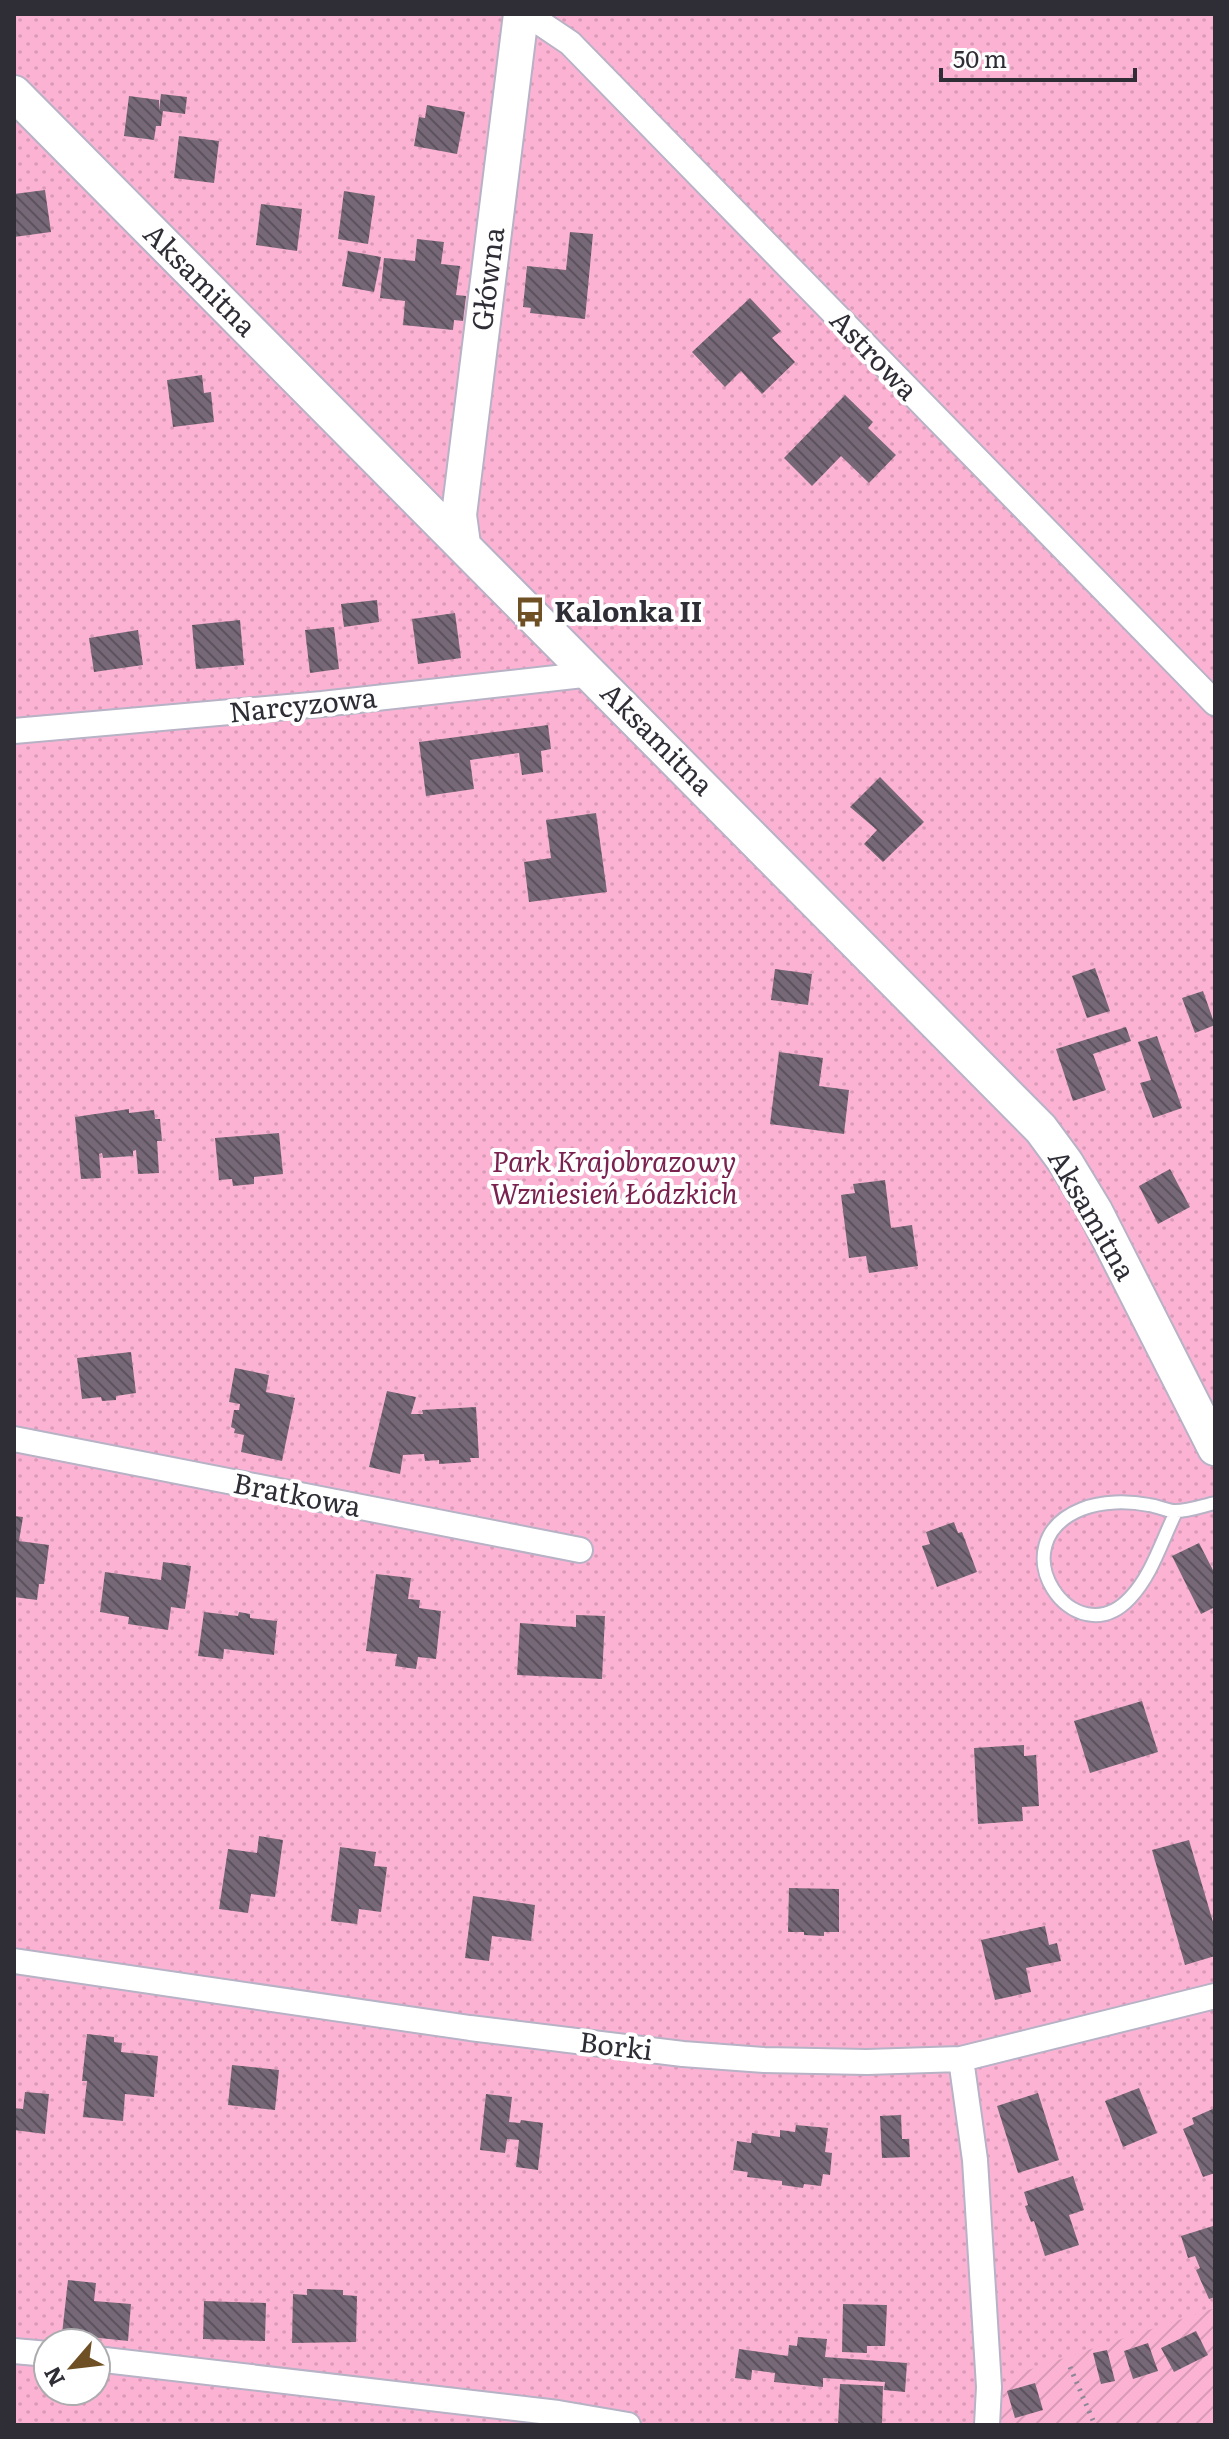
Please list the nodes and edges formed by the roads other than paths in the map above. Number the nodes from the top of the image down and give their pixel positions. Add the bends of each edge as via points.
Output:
1 (524, 14) edge
2 (14, 93) edge
3 (463, 544) junction
4 (592, 674) junction
5 (1215, 703) edge
6 (14, 731) edge
7 (14, 1439) edge
8 (1215, 1448) edge
9 (1215, 1503) edge
10 (1176, 1512) junction
11 (580, 1550) dead end
12 (14, 1961) edge
13 (1215, 1996) edge
14 (961, 2059) junction
15 (112, 2361) edge
16 (628, 2425) edge
17 (987, 2425) edge

1 - 3 street, Główna via 459,515
1 - 5 street, Astrowa via 570,43
2 - 3 street, Aksamitna
3 - 4 street, Aksamitna
4 - 6 street, Narcyzowa
4 - 8 street, Aksamitna via 1053,1144 1095,1211
7 - 11 street, Bratkowa
9 - 10 lane
10 - 10 lane via 1149,1505 1103,1504 1065,1519 1044,1550 1052,1590 1081,1613 1114,1610 1140,1587
12 - 14 street, Borki via 683,2054 867,2062
13 - 14 street, Borki
14 - 17 street via 975,2160
15 - 16 street

